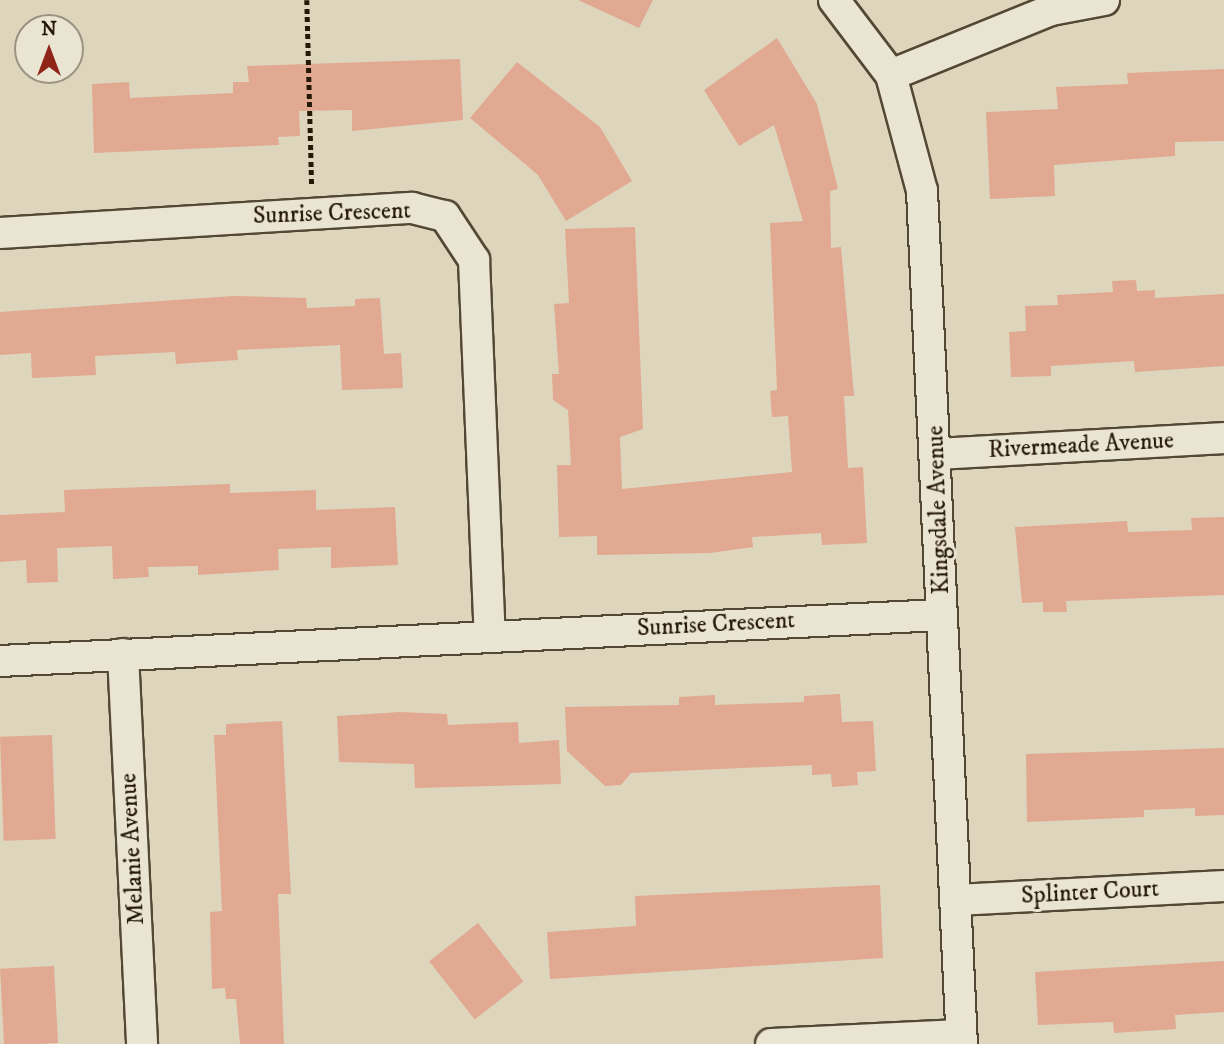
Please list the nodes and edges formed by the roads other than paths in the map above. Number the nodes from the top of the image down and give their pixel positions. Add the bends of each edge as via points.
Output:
1 (834, 0) edge
2 (1104, 0) edge
3 (891, 75) junction
4 (0, 233) edge
5 (1224, 438) edge
6 (939, 454) junction
7 (942, 615) junction
8 (490, 635) junction
9 (123, 654) junction
10 (0, 661) edge
11 (1224, 886) edge
12 (957, 900) junction
13 (962, 1039) edge
14 (142, 1044) edge
15 (771, 1044) edge

1 - 3 street, Kingsdale Avenue
2 - 3 street via 1051,10
3 - 6 street, Kingsdale Avenue via 922,191
4 - 8 street, Sunrise Crescent via 412,208 445,216 474,260
5 - 6 street, Rivermeade Avenue
6 - 7 street, Kingsdale Avenue
7 - 8 street, Sunrise Crescent
7 - 12 street, Kingsdale Avenue
8 - 9 street, Sunrise Crescent
9 - 10 street, Sunrise Crescent
9 - 14 street, Melanie Avenue
11 - 12 street, Splinter Court
12 - 13 street, Kingsdale Avenue
13 - 15 street

